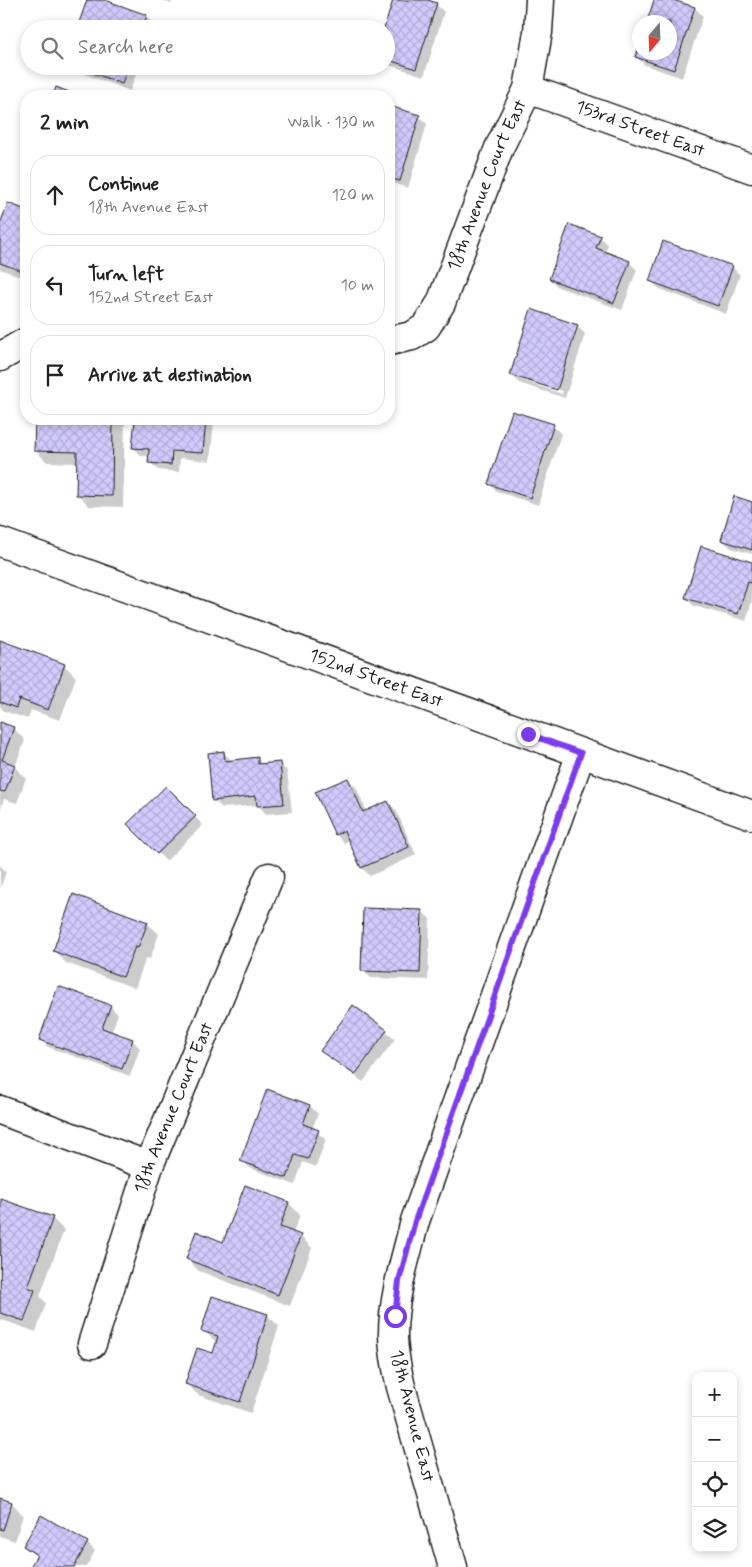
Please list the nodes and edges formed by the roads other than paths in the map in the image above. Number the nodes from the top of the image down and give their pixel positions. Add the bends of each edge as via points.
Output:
1 (540, 0) edge
2 (528, 89) junction
3 (752, 169) edge
4 (395, 340) edge
5 (20, 345) edge
6 (0, 357) edge
7 (0, 542) edge
8 (581, 753) junction
9 (752, 815) edge
10 (269, 877) dead end
11 (0, 1110) edge
12 (149, 1166) junction
13 (92, 1344) dead end
14 (453, 1567) edge

1 - 2 street, 18th Avenue Court East
2 - 3 street, 153rd Street East
2 - 4 street, 18th Avenue Court East via 499,148 441,303 426,327 412,336
5 - 6 street
7 - 8 street, 152nd Street East
8 - 9 street, 152nd Street East
8 - 14 street, 18th Avenue East via 415,1221 399,1281 393,1334 401,1387
10 - 12 street, 18th Avenue Court East
11 - 12 street
12 - 13 street, 18th Avenue Court East

